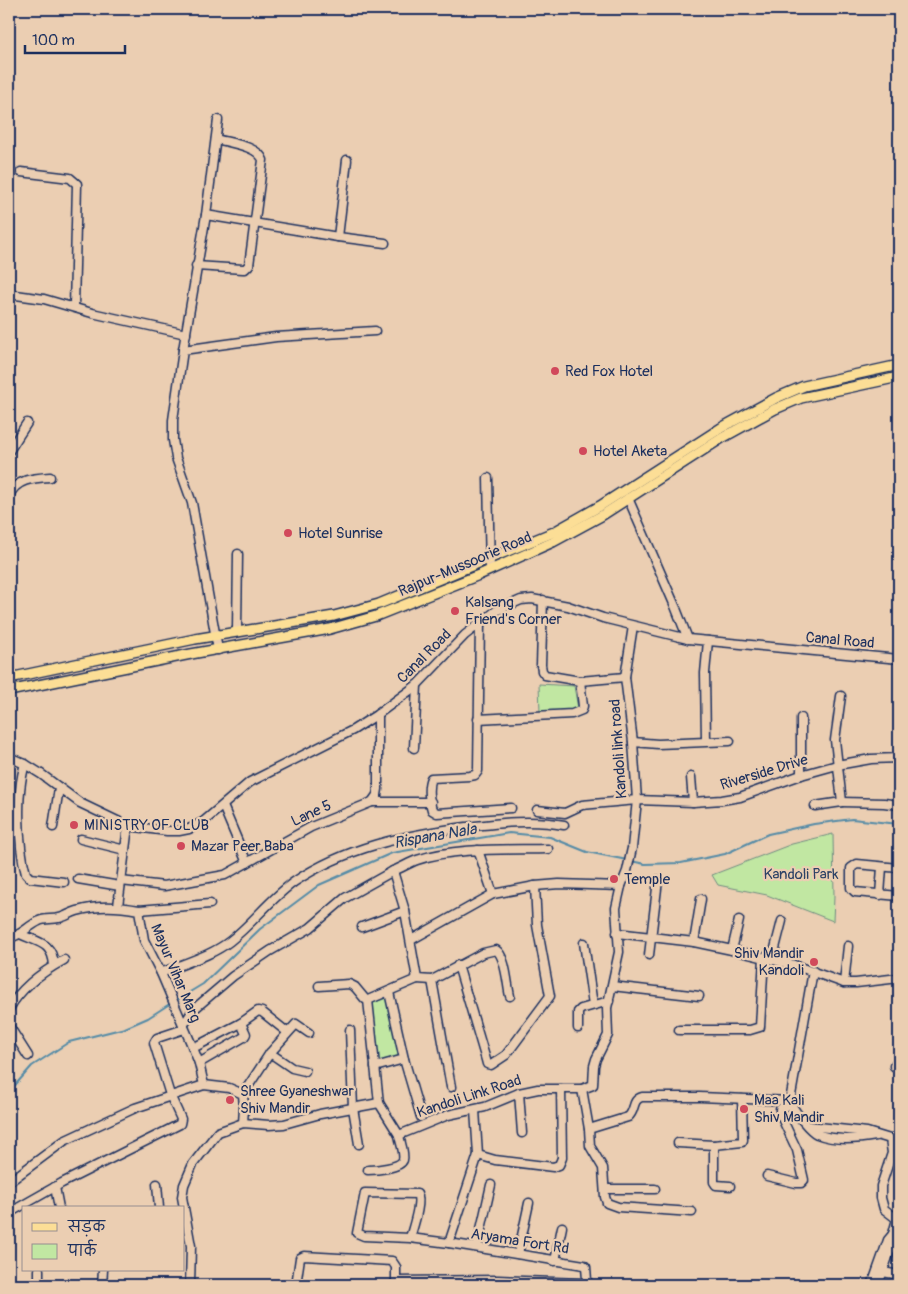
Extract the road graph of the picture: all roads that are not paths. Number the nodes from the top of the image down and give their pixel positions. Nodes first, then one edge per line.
1 (218, 120) dead end
2 (216, 139) junction
3 (347, 160) dead end
4 (21, 172) dead end
5 (206, 216) junction
6 (254, 223) junction
7 (338, 237) junction
8 (385, 243) dead end
9 (196, 266) junction
10 (9, 294) edge
11 (74, 307) junction
12 (375, 331) dead end
13 (186, 334) junction
14 (183, 350) junction
15 (899, 365) edge
16 (899, 376) edge
17 (27, 422) dead end
18 (9, 451) edge
19 (50, 477) dead end
20 (488, 478) dead end
21 (9, 496) edge
22 (628, 498) junction
23 (238, 554) dead end
24 (489, 559) junction
25 (490, 570) junction
26 (543, 600) junction
27 (480, 622) junction
28 (633, 626) junction
29 (239, 632) junction
30 (216, 636) junction
31 (688, 639) junction
32 (708, 641) junction
33 (218, 650) junction
34 (899, 660) edge
35 (625, 677) junction
36 (9, 678) edge
37 (580, 680) junction
38 (417, 685) junction
39 (9, 691) edge
40 (841, 696) dead end
41 (378, 714) junction
42 (802, 718) dead end
43 (478, 719) junction
44 (706, 741) junction
45 (730, 741) dead end
46 (633, 742) junction
47 (414, 748) dead end
48 (9, 757) edge
49 (899, 758) edge
50 (25, 764) junction
51 (837, 765) junction
52 (801, 775) junction
53 (691, 777) dead end
54 (59, 788) junction
55 (636, 800) junction
56 (372, 802) junction
57 (431, 802) junction
58 (693, 802) junction
59 (842, 802) junction
60 (899, 805) edge
61 (223, 806) junction
62 (815, 806) dead end
63 (511, 808) dead end
64 (537, 810) dead end
65 (564, 825) dead end
66 (53, 826) dead end
67 (128, 826) junction
68 (81, 838) dead end
69 (548, 849) dead end
70 (125, 850) junction
71 (478, 850) junction
72 (247, 863) junction
73 (882, 867) junction
74 (899, 868) edge
75 (392, 871) junction
76 (78, 880) dead end
77 (658, 880) dead end
78 (64, 882) dead end
79 (120, 884) junction
80 (535, 886) junction
81 (621, 886) junction
82 (493, 894) junction
83 (880, 894) junction
84 (899, 896) edge
85 (701, 899) dead end
86 (210, 904) dead end
87 (118, 906) junction
88 (139, 910) junction
89 (405, 911) junction
90 (739, 920) dead end
91 (782, 921) dead end
92 (362, 927) dead end
93 (20, 934) junction
94 (617, 934) junction
95 (651, 937) junction
96 (9, 938) edge
97 (411, 940) junction
98 (694, 942) junction
99 (584, 943) dead end
100 (848, 946) dead end
101 (732, 950) junction
102 (649, 955) dead end
103 (764, 958) junction
104 (64, 960) dead end
105 (772, 960) junction
106 (54, 965) junction
107 (458, 965) junction
108 (813, 971) junction
109 (161, 972) junction
110 (899, 978) edge
111 (418, 979) junction
112 (432, 980) junction
113 (844, 982) junction
114 (319, 986) dead end
115 (612, 986) junction
116 (389, 992) junction
117 (510, 996) dead end
118 (699, 996) dead end
119 (368, 1000) junction
120 (609, 1001) junction
121 (593, 1005) junction
122 (9, 1009) edge
123 (241, 1022) junction
124 (9, 1026) edge
125 (183, 1026) junction
126 (578, 1028) dead end
127 (350, 1030) dead end
128 (679, 1030) dead end
129 (287, 1032) junction
130 (309, 1034) dead end
131 (193, 1048) junction
132 (270, 1053) junction
133 (28, 1056) dead end
134 (404, 1059) junction
135 (200, 1063) junction
136 (375, 1067) junction
137 (305, 1071) dead end
138 (204, 1085) junction
139 (451, 1087) dead end
140 (562, 1089) junction
141 (582, 1089) junction
142 (519, 1093) junction
143 (243, 1094) junction
144 (170, 1095) junction
145 (742, 1099) junction
146 (379, 1103) junction
147 (790, 1103) junction
148 (353, 1108) junction
149 (475, 1110) junction
150 (421, 1117) dead end
151 (243, 1123) junction
152 (589, 1129) junction
153 (522, 1133) dead end
154 (398, 1135) junction
155 (890, 1140) junction
156 (899, 1140) edge
157 (678, 1142) dead end
158 (359, 1144) dead end
159 (714, 1145) junction
160 (896, 1153) edge
161 (478, 1155) junction
162 (368, 1170) dead end
163 (767, 1176) dead end
164 (9, 1182) edge
165 (158, 1184) dead end
166 (491, 1185) dead end
167 (730, 1186) dead end
168 (55, 1187) junction
169 (605, 1189) junction
170 (655, 1190) dead end
171 (529, 1204) dead end
172 (59, 1206) edge
173 (159, 1206) edge
174 (183, 1206) edge
175 (9, 1212) edge
176 (692, 1212) dead end
177 (898, 1219) edge
178 (185, 1226) edge
179 (562, 1227) dead end
180 (893, 1234) junction
181 (410, 1238) junction
182 (449, 1243) junction
183 (187, 1246) edge
184 (478, 1247) junction
185 (518, 1254) junction
186 (555, 1261) junction
187 (39, 1272) edge
188 (103, 1272) edge
189 (883, 1272) junction
190 (899, 1275) edge
191 (396, 1283) edge
192 (39, 1285) edge
193 (102, 1285) edge
194 (190, 1285) edge
195 (296, 1285) edge
196 (872, 1285) edge
197 (878, 1285) edge

1 - 2 street
2 - 5 street
2 - 6 street
3 - 7 street
4 - 11 street
5 - 6 street
5 - 9 street
6 - 7 street
6 - 9 street
7 - 8 street
9 - 13 street
10 - 11 street
11 - 13 street
12 - 14 street
13 - 14 street
14 - 30 street
15 - 24 main road, Rajpur-Mussoorie Road
16 - 22 main road, Rajpur-Mussoorie Road
17 - 18 street
19 - 21 street
20 - 24 street
22 - 25 main road, Rajpur-Mussoorie Road
22 - 31 street
23 - 29 street
24 - 25 street
24 - 29 main road, Rajpur-Mussoorie Road
25 - 33 main road, Rajpur-Mussoorie Road
26 - 27 street, Canal Road
26 - 28 street, Canal Road
26 - 37 street
27 - 38 street, Canal Road
27 - 43 street
28 - 31 street, Canal Road
28 - 35 street, Kandoli link road
29 - 30 main road, Rajpur-Mussoorie Road
30 - 33 street
30 - 36 main road, Rajpur-Mussoorie Road
31 - 32 street, Canal Road
32 - 34 street, Canal Road
32 - 44 street
33 - 39 main road, Rajpur-Mussoorie Road
35 - 37 street
35 - 46 street, Kandoli link road
37 - 43 street
38 - 41 street, Canal Road
38 - 47 street
40 - 51 street
41 - 56 street
41 - 61 street, Canal Road
42 - 52 street
43 - 57 street
44 - 45 street
44 - 46 street
46 - 55 street, Kandoli link road
48 - 50 street, Canal Road
49 - 51 street, Riverside Drive
50 - 54 street, Canal Road
50 - 78 street
51 - 52 street, Riverside Drive
51 - 59 street
52 - 58 street, Riverside Drive
53 - 58 street
54 - 66 street
54 - 67 street, Canal Road
55 - 58 street, Riverside Drive
55 - 64 street, Riverside Drive
55 - 81 street, Kandoli link road
56 - 57 street
56 - 72 street, Lane 5
57 - 63 street
59 - 60 street
59 - 62 street
61 - 67 street, Canal Road
61 - 72 street
65 - 109 street
67 - 70 street
68 - 70 street
69 - 71 street
70 - 79 street
71 - 75 street
71 - 82 street
72 - 79 street, Lane 5
73 - 74 street
73 - 83 street
73 - 83 street
75 - 89 street
75 - 125 street
76 - 79 street, Lane 5
77 - 95 street
79 - 87 street
80 - 81 street
80 - 82 street
80 - 107 street
81 - 94 street
82 - 97 street
83 - 84 street
85 - 98 street
86 - 88 street
87 - 88 street, Mayur Vihar Marg
87 - 93 street, Mayur Vihar Marg
88 - 109 street, Mayur Vihar Marg
89 - 92 street
89 - 97 street
90 - 101 street
91 - 105 street
93 - 96 street, Mayur Vihar Marg
93 - 106 street
94 - 95 street
94 - 115 street
95 - 98 street
95 - 102 street
97 - 111 street
98 - 101 street
99 - 121 street
100 - 113 street
101 - 103 street
103 - 105 street
103 - 128 street
104 - 106 street
105 - 108 street
106 - 122 street
107 - 112 street
107 - 117 street
108 - 113 street
108 - 147 street
109 - 125 street, Mayur Vihar Marg
110 - 113 street
111 - 112 street
111 - 116 street
112 - 139 street
114 - 119 street
115 - 118 street
115 - 120 street
116 - 119 street
116 - 134 street
119 - 136 street
120 - 121 street
120 - 141 street
121 - 126 street
123 - 129 street
123 - 131 street
123 - 135 street
124 - 133 street
125 - 131 street, Mayur Vihar Marg
125 - 144 street
127 - 148 street
129 - 130 street
129 - 132 street
131 - 135 street, Mayur Vihar Marg
132 - 137 street
132 - 143 street
134 - 136 street
134 - 150 street
135 - 138 street, Mayur Vihar Marg
136 - 146 street
138 - 143 street
138 - 144 street
140 - 141 street, Kandoli Link Road
140 - 142 street, Kandoli Link Road
140 - 161 street
141 - 152 street
142 - 149 street, Kandoli Link Road
142 - 153 street
143 - 151 street
144 - 164 street
144 - 168 street
145 - 147 street
145 - 152 street
145 - 159 street
146 - 148 street
146 - 154 street
147 - 155 street
147 - 163 street
148 - 151 street
148 - 158 street
149 - 154 street, Kandoli Link Road
149 - 161 street
151 - 174 street
152 - 169 street
154 - 162 street
155 - 156 street
155 - 160 street
157 - 159 street
159 - 167 street
160 - 177 street
161 - 182 street
165 - 173 street
166 - 184 street
168 - 172 street
168 - 175 street
169 - 170 street
169 - 176 street
171 - 185 street
177 - 180 street
178 - 183 street
179 - 186 street
180 - 189 street
180 - 196 street
181 - 181 street, Aryama Fort Rd
181 - 182 street, Aryama Fort Rd
182 - 184 street, Aryama Fort Rd
183 - 194 street
184 - 185 street, Aryama Fort Rd
185 - 186 street, Aryama Fort Rd
186 - 191 street, Aryama Fort Rd
187 - 192 street
188 - 193 street
189 - 190 street
189 - 197 street
191 - 195 street

